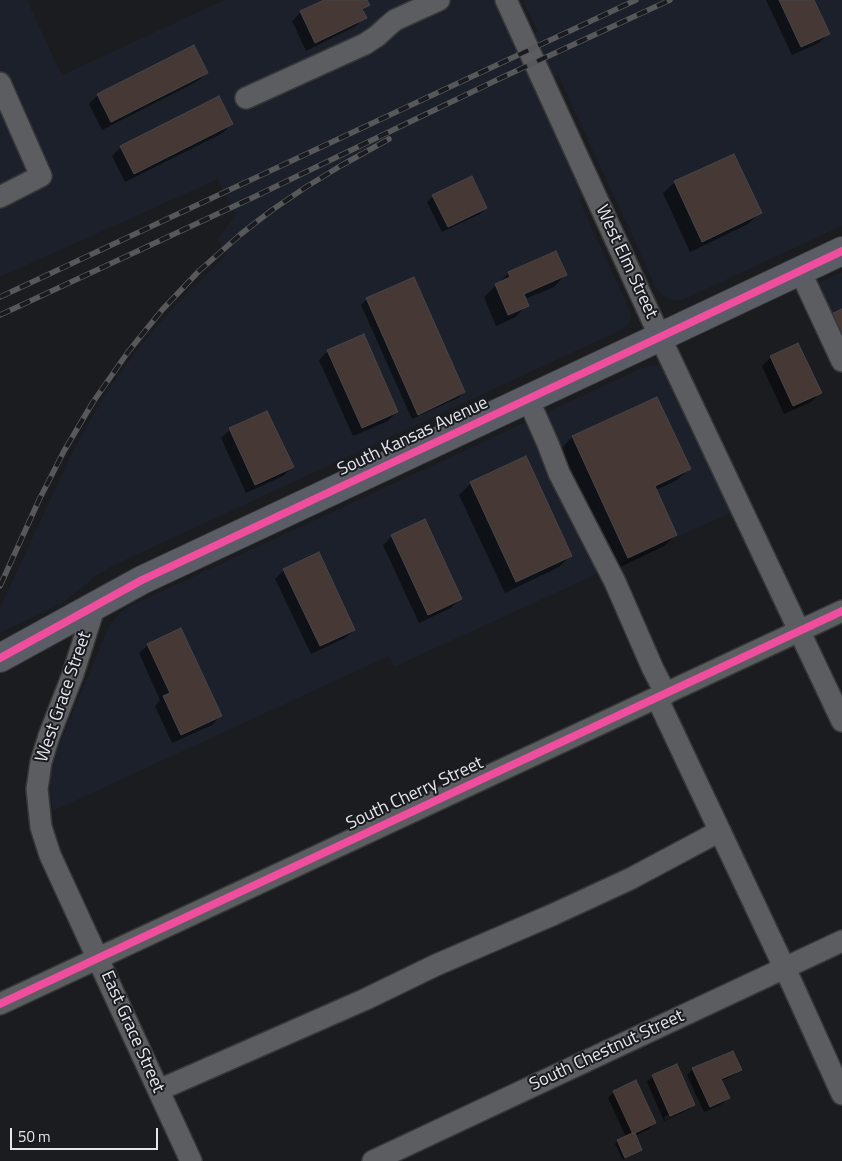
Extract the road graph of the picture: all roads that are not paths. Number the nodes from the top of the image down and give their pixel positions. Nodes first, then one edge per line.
1 (439, 0) edge
2 (506, 0) edge
3 (0, 83) edge
4 (246, 98) dead end
5 (0, 197) edge
6 (842, 251) edge
7 (800, 270) junction
8 (660, 337) junction
9 (842, 361) edge
10 (528, 399) junction
11 (95, 605) junction
12 (842, 611) edge
13 (800, 631) junction
14 (0, 658) edge
15 (661, 696) junction
16 (842, 721) edge
17 (720, 831) junction
18 (842, 941) edge
19 (98, 958) junction
20 (784, 968) junction
21 (0, 1004) edge
22 (158, 1090) junction
23 (842, 1094) edge
24 (191, 1161) edge
25 (372, 1161) edge

1 - 4 street
2 - 8 street, West Elm Street
3 - 5 street
6 - 7 main road, South Kansas Avenue
7 - 8 main road, South Kansas Avenue
7 - 9 street
8 - 10 main road, South Kansas Avenue
8 - 13 street, West Elm Street
10 - 11 main road, South Kansas Avenue
10 - 15 street
11 - 14 main road, South Kansas Avenue
11 - 19 street, West Grace Street
12 - 13 street, South Cherry Street
13 - 15 street, South Cherry Street
13 - 16 street, West Elm Street
15 - 17 street
15 - 19 street, South Cherry Street
17 - 20 street
17 - 22 street
18 - 20 street, South Chestnut Street
19 - 21 street, South Cherry Street
19 - 22 street, East Grace Street
20 - 23 street
20 - 25 street, South Chestnut Street
22 - 24 street, East Grace Street

